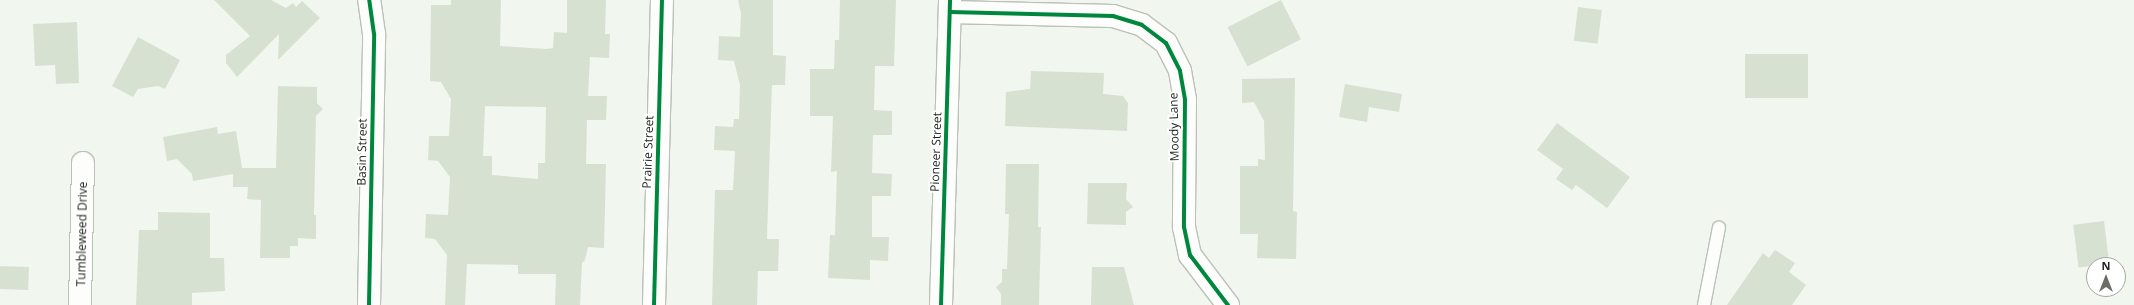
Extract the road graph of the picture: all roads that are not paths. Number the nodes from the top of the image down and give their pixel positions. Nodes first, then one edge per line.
1 (369, 0) edge
2 (662, 0) edge
3 (950, 6) edge
4 (83, 163) dead end
5 (1719, 227) dead end
6 (80, 305) edge
7 (369, 305) edge
8 (654, 305) edge
9 (941, 305) edge
10 (1228, 305) edge
11 (1704, 305) edge

1 - 7 street, Basin Street
2 - 8 street, Prairie Street
3 - 9 street, Pioneer Street
3 - 10 street, Moody Lane
4 - 6 street, Tumbleweed Drive
5 - 11 lane

